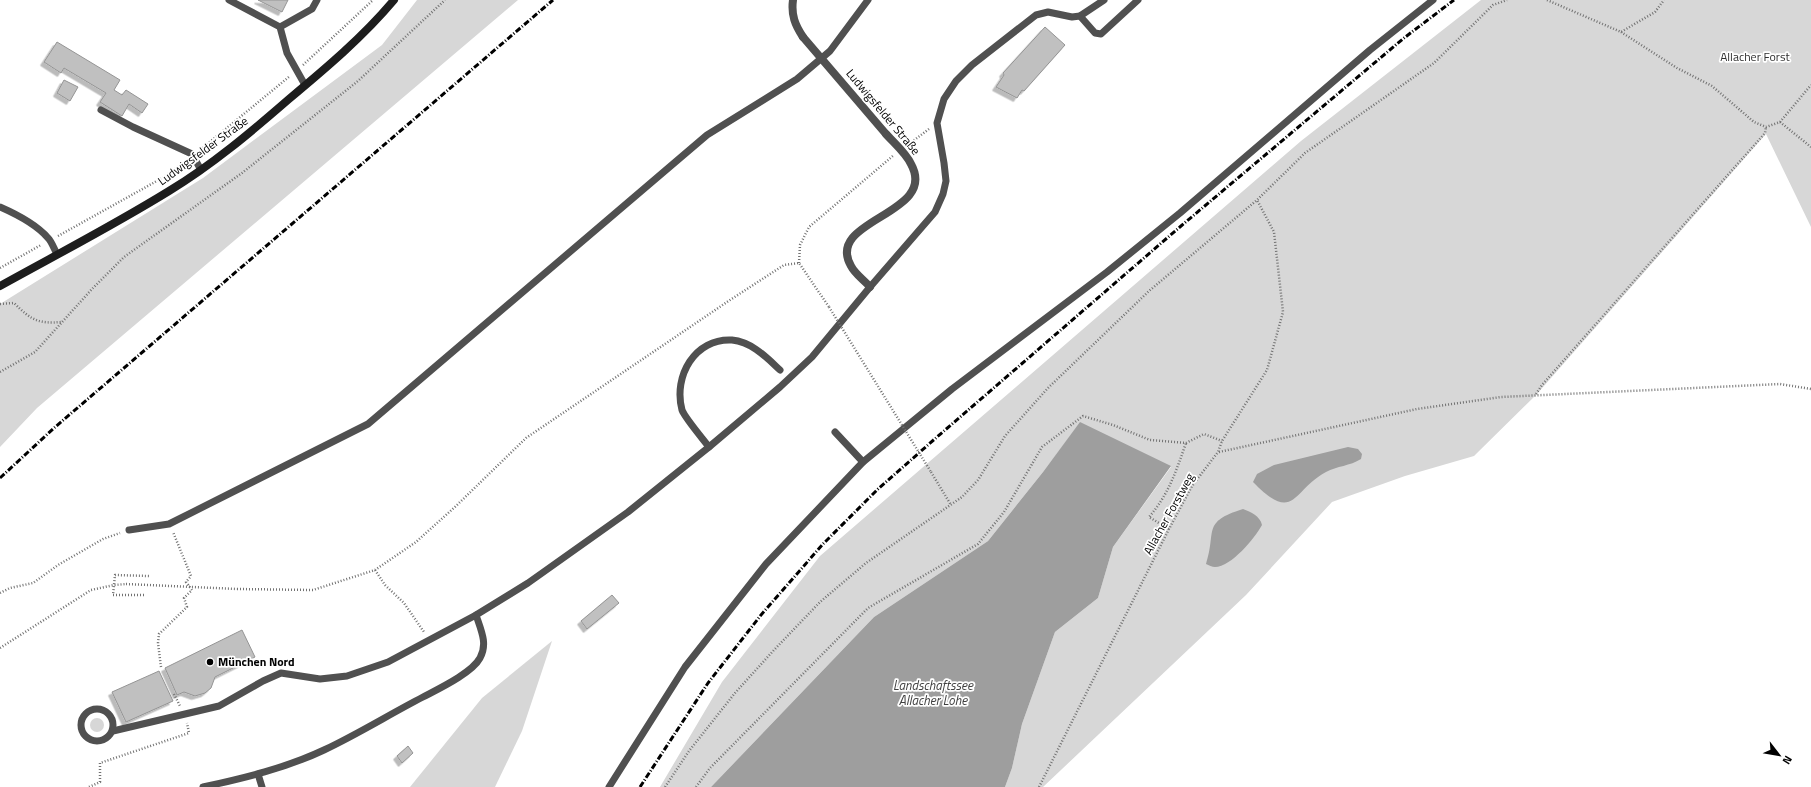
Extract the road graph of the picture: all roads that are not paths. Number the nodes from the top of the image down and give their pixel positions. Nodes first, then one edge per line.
1 (230, 0) edge
2 (317, 0) edge
3 (394, 0) edge
4 (793, 0) edge
5 (868, 0) edge
6 (1104, 0) edge
7 (1138, 0) edge
8 (1433, 0) edge
9 (1080, 16) junction
10 (280, 27) junction
11 (306, 85) junction
12 (101, 110) dead end
13 (201, 170) junction
14 (0, 207) edge
15 (57, 254) junction
16 (0, 286) edge
17 (870, 287) junction
18 (780, 370) dead end
19 (835, 432) dead end
20 (709, 447) junction
21 (863, 462) junction
22 (129, 530) road end
23 (476, 615) junction
24 (113, 731) junction
25 (258, 774) junction
26 (203, 787) edge
27 (262, 787) edge
28 (609, 787) edge

1 - 10 lane
2 - 10 lane
3 - 11 street, Ludwigsfelder Straße
4 - 17 street, Ludwigsfelder Straße, bridge
5 - 22 lane
6 - 9 lane
7 - 9 lane
8 - 21 lane
9 - 17 lane
10 - 11 lane
11 - 13 street, Ludwigsfelder Straße
12 - 13 lane
13 - 15 street, Ludwigsfelder Straße
14 - 15 lane
15 - 16 street, Ludwigsfelder Straße
17 - 20 lane
18 - 20 lane
19 - 21 lane
20 - 23 lane
21 - 28 lane
23 - 24 lane
23 - 25 lane
24 - 24 lane
25 - 26 lane
25 - 27 lane

